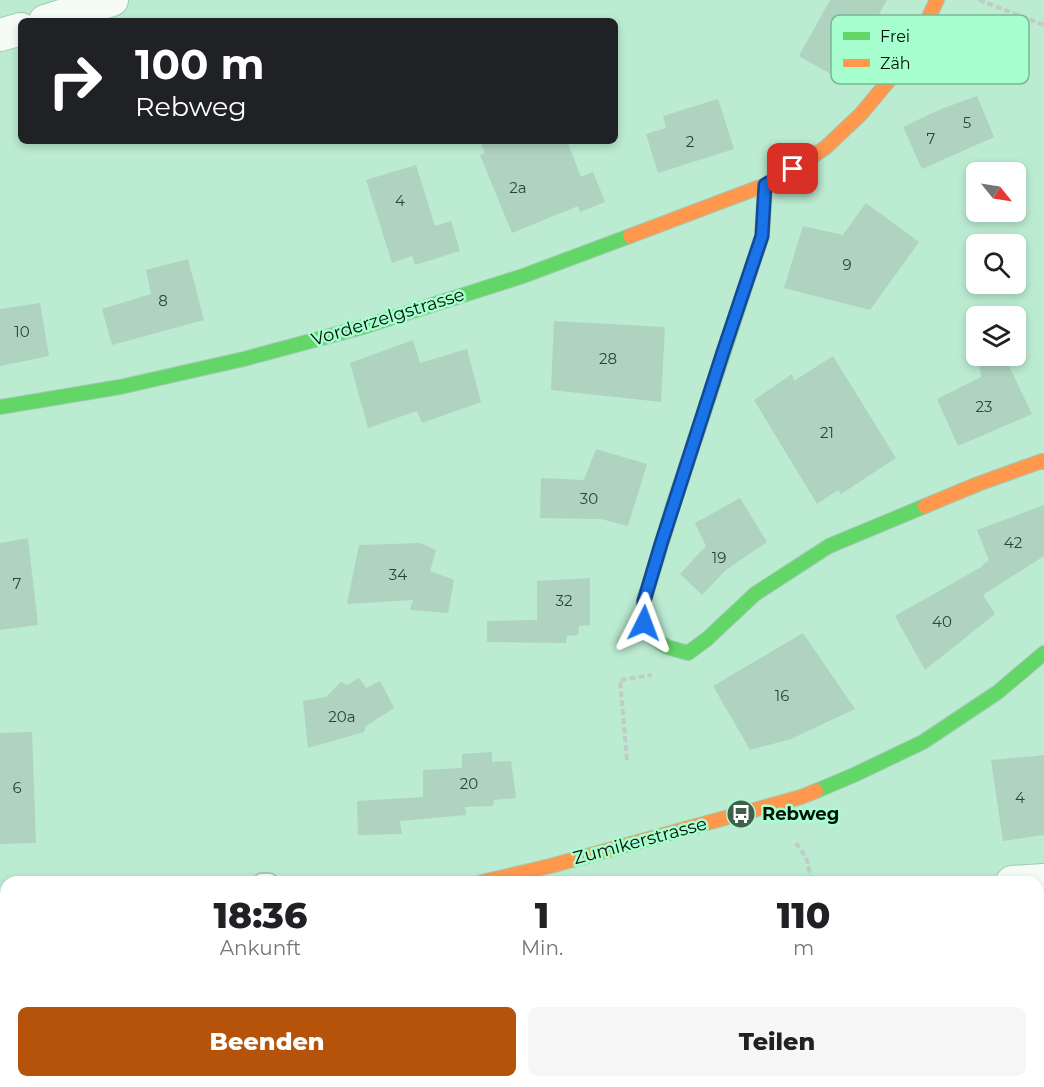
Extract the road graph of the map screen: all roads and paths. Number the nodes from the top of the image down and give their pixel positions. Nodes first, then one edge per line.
1 (112, 0) edge
2 (937, 0) edge
3 (979, 0) edge
4 (60, 12) edge
5 (930, 15) edge
6 (1020, 15) edge
7 (1029, 18) edge
8 (1044, 24) edge
9 (18, 30) edge
10 (0, 35) edge
11 (886, 84) edge
12 (765, 185) junction
13 (0, 407) edge
14 (1044, 462) edge
15 (1044, 653) edge
16 (621, 690) dead end
17 (627, 760) dead end
18 (796, 843) dead end
19 (556, 873) edge
20 (531, 876) edge
21 (811, 876) edge

1 - 4 street
2 - 5 street
3 - 6 path
7 - 8 path
9 - 10 street
11 - 12 street
12 - 13 street, Vorderzelgstrasse
12 - 14 street
15 - 19 street, Zumikerstrasse
16 - 17 path
18 - 21 path
19 - 20 street, Zumikerstrasse

